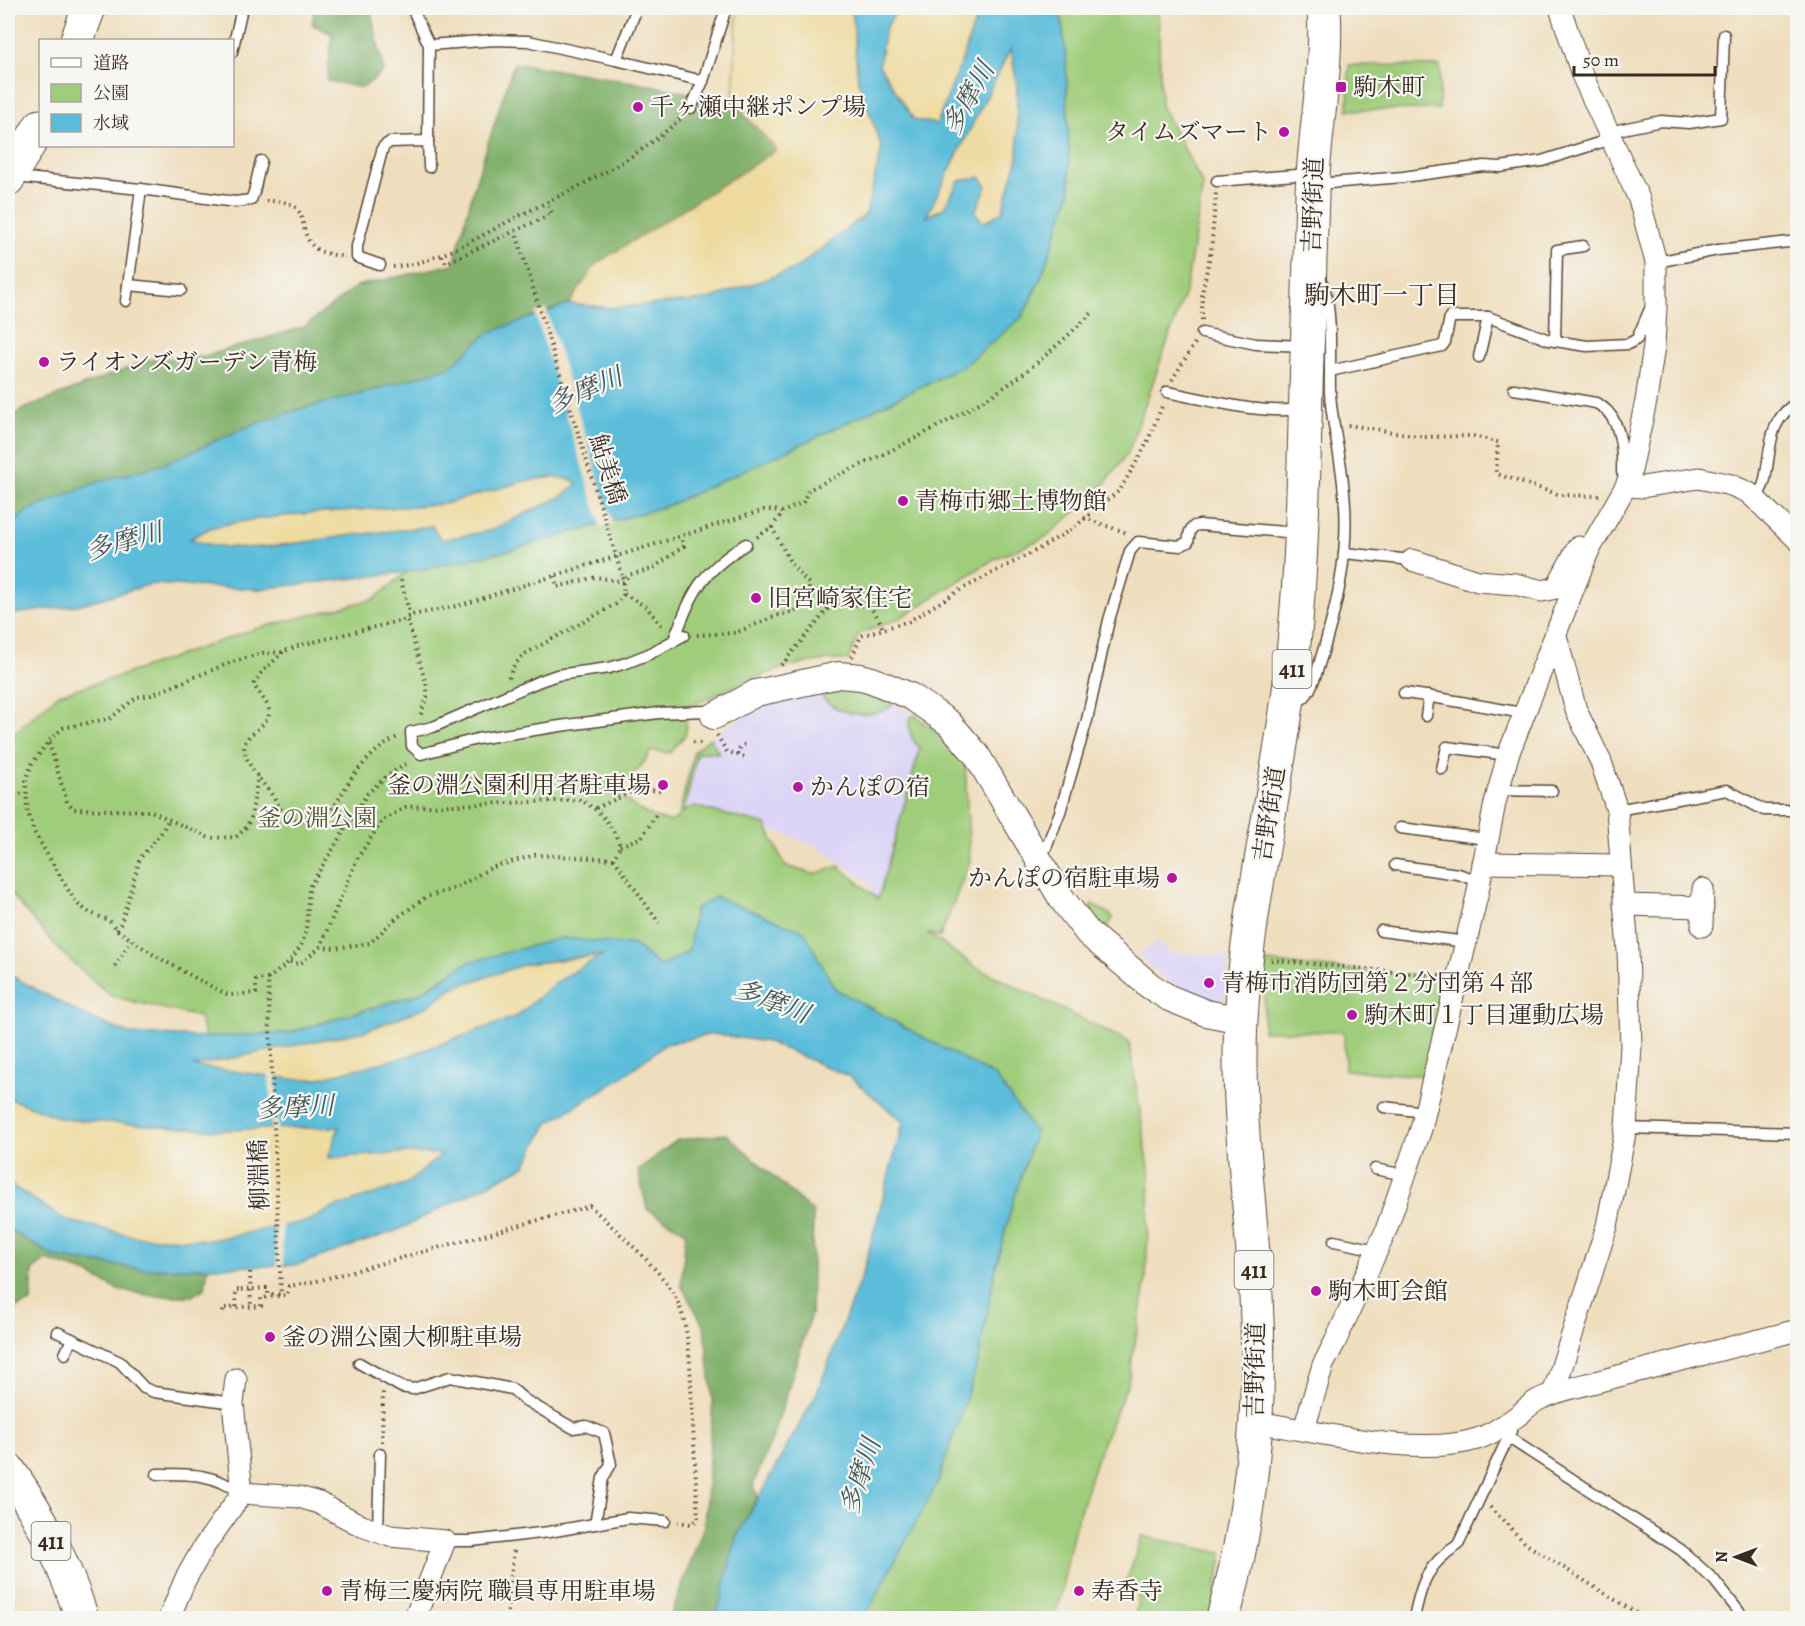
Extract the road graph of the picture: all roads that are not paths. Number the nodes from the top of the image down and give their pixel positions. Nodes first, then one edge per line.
1 (89, 8) edge
2 (242, 8) edge
3 (412, 8) edge
4 (637, 8) edge
5 (726, 8) edge
6 (1324, 8) edge
7 (1560, 8) edge
8 (1724, 35) dead end
9 (78, 39) edge
10 (234, 43) edge
11 (429, 45) junction
12 (616, 60) junction
13 (703, 81) junction
14 (691, 108) road end
15 (39, 128) edge
16 (1610, 136) junction
17 (428, 141) junction
18 (261, 161) dead end
19 (429, 167) dead end
20 (8, 178) edge
21 (1313, 179) junction
22 (1217, 181) road end
23 (141, 189) junction
24 (1797, 241) edge
25 (1583, 246) dead end
26 (1656, 262) junction
27 (380, 265) road end
28 (1310, 267) junction
29 (128, 285) junction
30 (182, 290) dead end
31 (126, 302) dead end
32 (1656, 307) junction
33 (1488, 317) junction
34 (1202, 333) road end
35 (1555, 341) junction
36 (1308, 346) junction
37 (1479, 357) dead end
38 (1330, 371) junction
39 (1514, 388) dead end
40 (1167, 392) road end
41 (1797, 402) edge
42 (1319, 416) junction
43 (1619, 499) junction
44 (1755, 501) junction
45 (1302, 533) junction
46 (1797, 540) edge
47 (746, 544) road end
48 (1344, 553) junction
49 (1412, 560) joint
50 (684, 635) road end
51 (1556, 636) junction
52 (673, 642) junction
53 (1404, 693) dead end
54 (1429, 696) junction
55 (1287, 703) junction
56 (1524, 713) junction
57 (1426, 716) dead end
58 (716, 725) joint
59 (1508, 755) junction
60 (1442, 770) dead end
61 (1498, 790) junction
62 (1552, 791) dead end
63 (1617, 810) junction
64 (1797, 810) edge
65 (1400, 828) dead end
66 (1487, 839) junction
67 (1037, 856) junction
68 (1395, 865) dead end
69 (1621, 866) junction
70 (1481, 872) junction
71 (1624, 905) junction
72 (1702, 907) dead end
73 (1381, 931) dead end
74 (1466, 942) junction
75 (1241, 1020) junction
76 (1384, 1107) dead end
77 (1425, 1112) junction
78 (1626, 1128) junction
79 (1797, 1133) edge
80 (1375, 1169) dead end
81 (1405, 1175) junction
82 (1334, 1241) dead end
83 (1377, 1250) junction
84 (1797, 1330) edge
85 (57, 1332) dead end
86 (72, 1339) junction
87 (65, 1354) dead end
88 (359, 1364) dead end
89 (236, 1379) dead end
90 (1553, 1394) junction
91 (233, 1403) junction
92 (1255, 1422) junction
93 (1511, 1428) junction
94 (1304, 1429) junction
95 (380, 1454) road end
96 (8, 1469) edge
97 (157, 1474) dead end
98 (242, 1493) junction
99 (665, 1521) road end
100 (595, 1524) junction
101 (378, 1532) junction
102 (445, 1541) junction
103 (82, 1618) edge
104 (169, 1618) edge
105 (416, 1618) edge
106 (1223, 1618) edge
107 (1414, 1618) edge
108 (1744, 1618) edge

1 - 9 main road
2 - 10 lane
3 - 11 lane
4 - 12 lane
5 - 13 lane
6 - 21 main road, 吉野街道 / 411
7 - 16 street
8 - 16 lane
11 - 12 lane
11 - 17 lane
12 - 13 lane
13 - 14 lane
15 - 20 main road
16 - 21 lane
16 - 26 street
17 - 19 lane
17 - 27 lane
18 - 23 lane
20 - 23 lane
21 - 22 lane
21 - 28 main road, 吉野街道 / 411
23 - 29 lane
24 - 26 lane
25 - 35 lane
26 - 32 street
28 - 36 main road, 吉野街道 / 411
28 - 38 lane
29 - 30 lane
29 - 31 lane
32 - 35 lane
32 - 43 street
33 - 35 lane
33 - 37 lane
33 - 38 lane
34 - 36 lane
36 - 42 main road, 吉野街道 / 411
38 - 42 lane
39 - 43 lane
40 - 42 lane
41 - 44 lane
42 - 45 main road, 吉野街道 / 411
42 - 48 lane
43 - 44 street
43 - 49 street
43 - 51 street
44 - 46 street
45 - 55 main road, 吉野街道 / 411
45 - 67 lane
47 - 52 lane
48 - 49 lane
48 - 55 lane
50 - 52 lane
51 - 56 street
51 - 63 street
52 - 58 lane
53 - 54 lane
54 - 56 lane
54 - 57 lane
55 - 75 main road, 吉野街道 / 411
56 - 59 street
58 - 67 street
59 - 60 lane
59 - 61 street
61 - 62 lane
61 - 66 street
63 - 64 lane
63 - 69 street
65 - 66 lane
66 - 70 street
67 - 75 street
68 - 70 lane
69 - 70 street
69 - 71 street
70 - 74 street
71 - 72 street
71 - 78 street
73 - 74 lane
74 - 77 street
75 - 92 main road, 吉野街道 / 411
76 - 77 lane
77 - 81 street
78 - 79 lane
78 - 90 street
80 - 81 lane
81 - 83 street
82 - 83 lane
83 - 94 street
84 - 90 street
85 - 86 lane
86 - 87 lane
86 - 91 lane
88 - 100 lane
89 - 91 street
90 - 93 street
91 - 98 street
92 - 94 street
92 - 106 main road, 吉野街道 / 411
93 - 94 street
93 - 107 lane
93 - 108 lane
95 - 101 lane
96 - 103 main road, 411
97 - 98 lane
98 - 101 street
98 - 104 street
99 - 100 lane
100 - 102 lane
101 - 102 street
102 - 105 street

